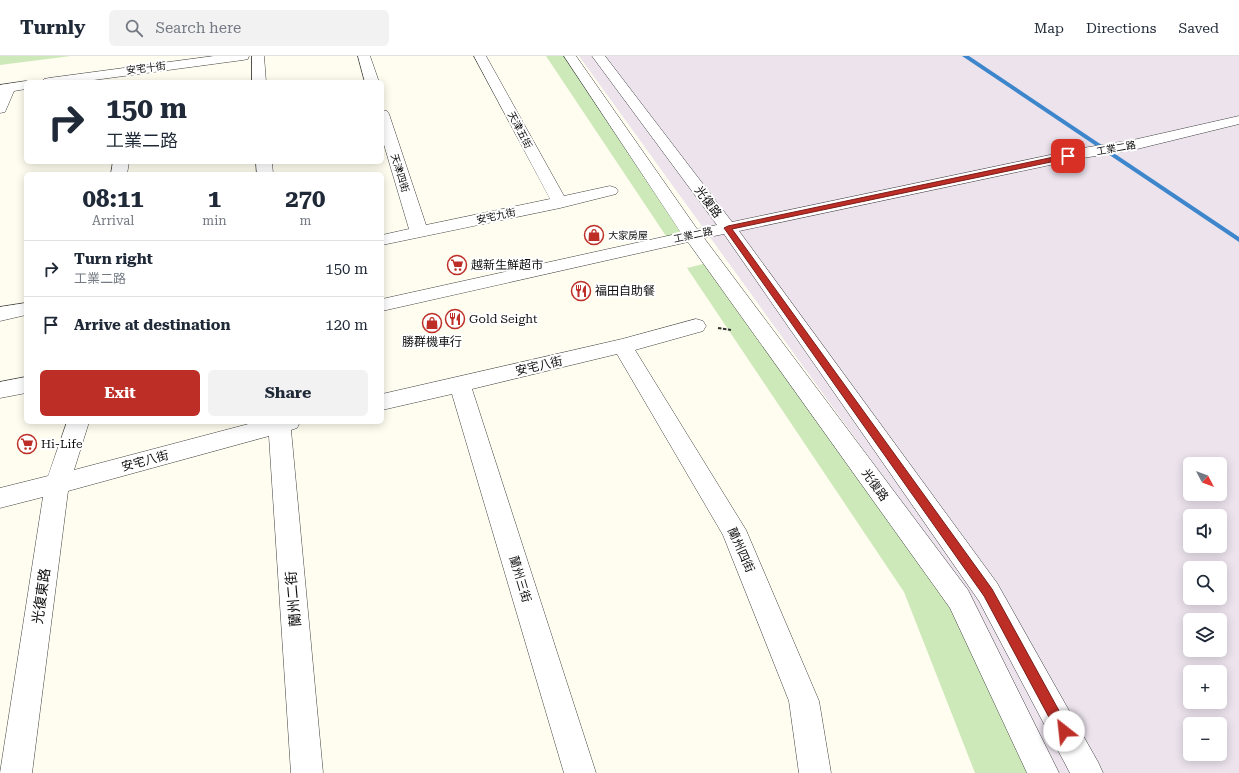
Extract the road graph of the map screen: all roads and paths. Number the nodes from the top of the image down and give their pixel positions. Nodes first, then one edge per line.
1 (139, 56) edge
2 (243, 56) edge
3 (258, 56) edge
4 (364, 56) edge
5 (480, 56) edge
6 (570, 56) edge
7 (598, 56) edge
8 (136, 76) edge
9 (78, 80) edge
10 (260, 80) edge
11 (371, 80) edge
12 (24, 85) edge
13 (4, 88) edge
14 (0, 109) edge
15 (384, 120) edge
16 (1239, 120) edge
17 (610, 191) dead end
18 (560, 203) junction
19 (728, 228) junction
20 (419, 232) junction
21 (693, 235) junction
22 (384, 240) edge
23 (384, 304) edge
24 (24, 309) edge
25 (0, 314) edge
26 (696, 326) dead end
27 (622, 346) junction
28 (24, 384) edge
29 (460, 385) junction
30 (0, 390) edge
31 (384, 402) edge
32 (77, 424) edge
33 (280, 424) edge
34 (284, 424) edge
35 (57, 484) junction
36 (0, 498) edge
37 (16, 773) edge
38 (307, 773) edge
39 (580, 773) edge
40 (815, 773) edge
41 (1044, 773) edge
42 (1086, 773) edge

1 - 8 street
2 - 8 street, 安宅十街
3 - 10 street
4 - 11 street
5 - 18 street, 天津五街
6 - 21 street, 光復路
7 - 19 street, 光復路
8 - 9 street, 安宅十街
12 - 13 street
13 - 14 street
15 - 20 street, 天津四街
16 - 19 street, 工業二路
17 - 18 street, 安宅九街
18 - 20 street, 安宅九街
19 - 21 street, 工業二路
19 - 42 street, 光復路
20 - 22 street, 安宅九街
21 - 23 street, 工業二路
21 - 41 street, 光復路
24 - 25 street
26 - 27 street, 安宅八街
27 - 29 street, 安宅八街
27 - 40 street, 蘭州四街
28 - 30 street
29 - 31 street, 安宅八街
29 - 39 street, 蘭州三街
32 - 35 street, 光復東路
33 - 35 street, 安宅八街
34 - 38 street, 蘭州二街
35 - 36 street, 安宅八街
35 - 37 street, 光復東路

